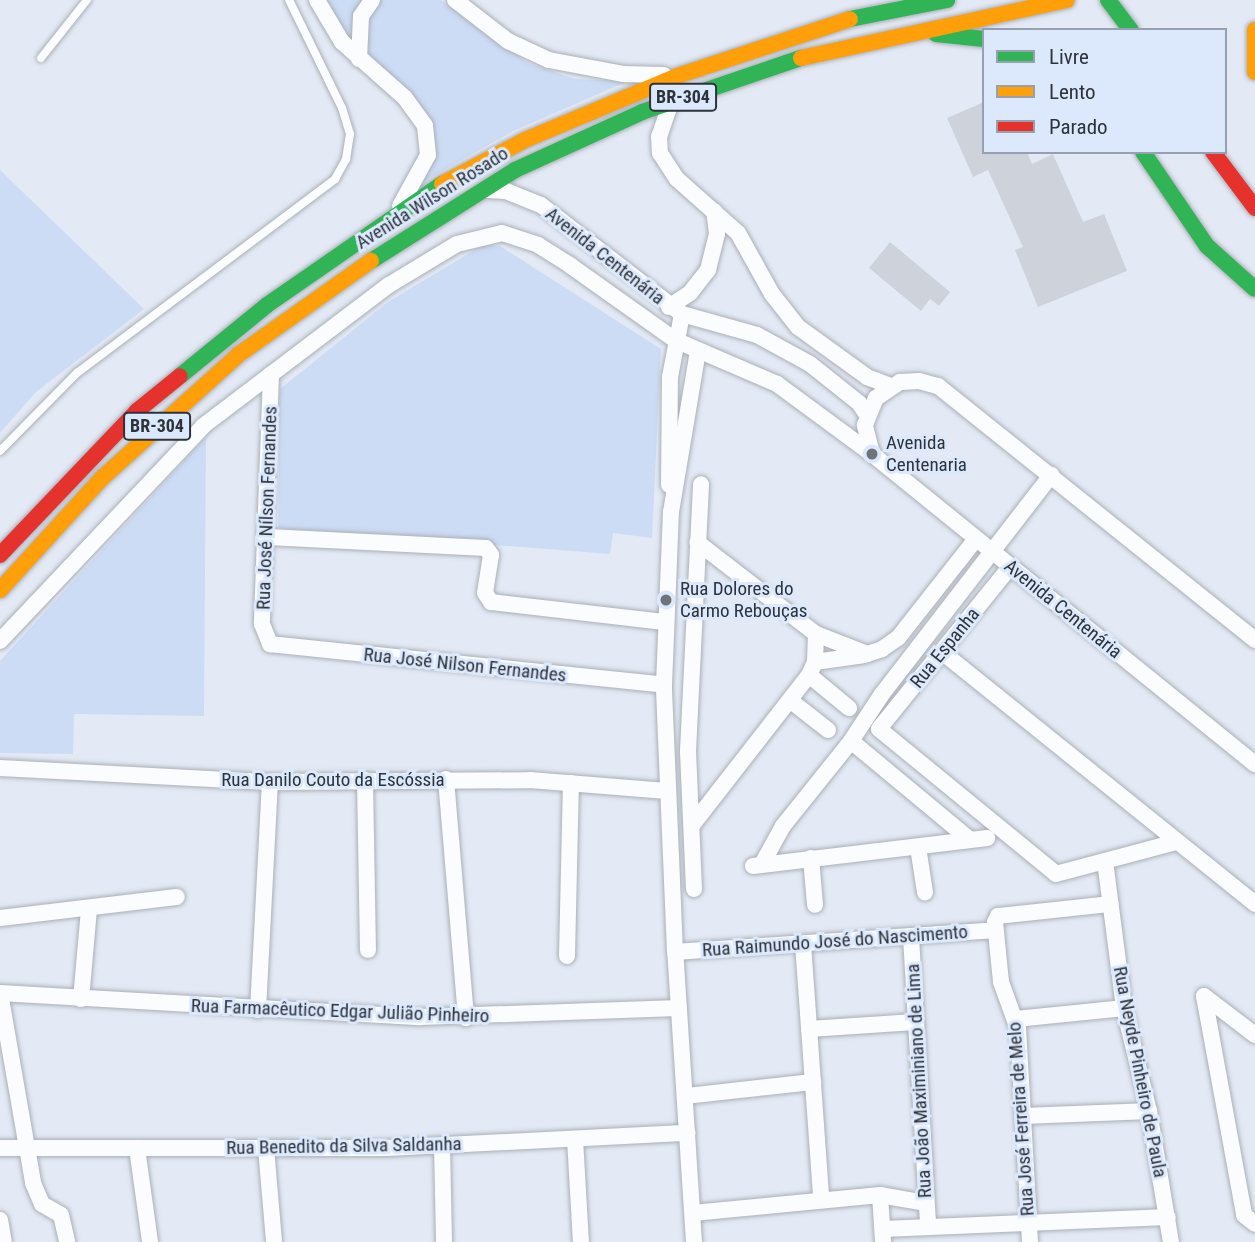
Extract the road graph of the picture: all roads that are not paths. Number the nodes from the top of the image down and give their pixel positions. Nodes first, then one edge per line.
1 (87, 0) edge
2 (289, 0) edge
3 (317, 0) edge
4 (372, 0) edge
5 (455, 0) edge
6 (877, 0) edge
7 (947, 0) edge
8 (1067, 0) edge
9 (1099, 0) edge
10 (1108, 0) edge
11 (855, 17) junction
12 (1124, 27) edge
13 (1255, 30) edge
14 (898, 32) junction
15 (982, 39) edge
16 (41, 58) dead end
17 (359, 59) junction
18 (1255, 72) edge
19 (677, 76) junction
20 (671, 101) junction
21 (1227, 152) edge
22 (1144, 154) edge
23 (1214, 154) edge
24 (1255, 187) edge
25 (481, 190) junction
26 (1255, 208) edge
27 (714, 211) junction
28 (392, 219) junction
29 (1255, 289) edge
30 (675, 311) junction
31 (675, 340) junction
32 (825, 347) junction
33 (698, 351) junction
34 (810, 364) junction
35 (271, 374) junction
36 (891, 386) junction
37 (867, 415) junction
38 (0, 451) edge
39 (872, 454) junction
40 (1051, 475) junction
41 (701, 484) dead end
42 (671, 512) junction
43 (268, 537) junction
44 (975, 540) junction
45 (697, 542) junction
46 (994, 554) junction
47 (0, 555) edge
48 (1010, 567) junction
49 (0, 590) edge
50 (915, 615) junction
51 (665, 622) junction
52 (933, 631) junction
53 (816, 634) junction
54 (1255, 640) edge
55 (0, 641) edge
56 (267, 641) joint
57 (942, 652) junction
58 (867, 654) junction
59 (812, 668) junction
60 (664, 685) junction
61 (792, 701) junction
62 (849, 708) dead end
63 (828, 730) dead end
64 (851, 741) junction
65 (1255, 764) edge
66 (0, 768) edge
67 (446, 779) junction
68 (365, 780) junction
69 (271, 782) junction
70 (571, 783) junction
71 (667, 791) junction
72 (693, 824) junction
73 (987, 838) dead end
74 (969, 839) junction
75 (1176, 842) junction
76 (918, 847) junction
77 (811, 858) junction
78 (1105, 861) junction
79 (694, 889) dead end
80 (925, 892) dead end
81 (177, 897) dead end
82 (1110, 904) junction
83 (815, 905) dead end
84 (1255, 905) edge
85 (89, 910) junction
86 (0, 918) edge
87 (997, 923) junction
88 (911, 937) junction
89 (803, 944) junction
90 (368, 950) dead end
91 (675, 952) junction
92 (567, 956) dead end
93 (0, 993) edge
94 (81, 999) junction
95 (679, 1008) junction
96 (1124, 1008) junction
97 (258, 1010) junction
98 (466, 1017) junction
99 (1016, 1019) junction
100 (915, 1022) junction
101 (809, 1029) junction
102 (1255, 1035) edge
103 (813, 1082) junction
104 (686, 1096) junction
105 (1149, 1111) junction
106 (1024, 1116) junction
107 (688, 1133) junction
108 (575, 1139) junction
109 (442, 1145) junction
110 (0, 1148) edge
111 (27, 1148) junction
112 (137, 1148) junction
113 (266, 1148) junction
114 (880, 1195) junction
115 (821, 1198) junction
116 (926, 1203) junction
117 (693, 1213) junction
118 (1168, 1217) junction
119 (0, 1220) edge
120 (1028, 1220) junction
121 (1255, 1224) edge
122 (928, 1225) junction
123 (883, 1236) edge
124 (4, 1242) edge
125 (67, 1242) edge
126 (150, 1242) edge
127 (274, 1242) edge
128 (444, 1242) edge
129 (581, 1242) edge
130 (694, 1242) edge
131 (1030, 1242) edge
132 (1171, 1242) edge

1 - 16 lane
2 - 38 lane
3 - 17 street
4 - 17 street
5 - 19 street
6 - 11 main road
7 - 11 main road, Avenida Wilson Rosado / BR-304
8 - 14 main road, Avenida Wilson Rosado / BR-304
9 - 12 main road
10 - 12 main road
11 - 19 main road, Avenida Wilson Rosado / BR-304
13 - 18 main road
14 - 15 main road
14 - 20 main road, Avenida Wilson Rosado / BR-304
17 - 28 street
19 - 28 main road, Avenida Wilson Rosado / BR-304
20 - 25 main road, Avenida Wilson Rosado / BR-304
20 - 27 street
21 - 24 main road
22 - 29 main road
23 - 26 main road
25 - 30 street, Avenida Centenária
25 - 49 main road, Avenida Wilson Rosado / BR-304
27 - 30 street
27 - 32 street
28 - 47 main road, Avenida Wilson Rosado / BR-304
30 - 31 street
30 - 34 street, Avenida Centenária
31 - 33 street, Avenida Centenária
31 - 35 street, Avenida Centenária
31 - 42 street
32 - 34 street
32 - 36 street
33 - 39 street, Avenida Centenária
33 - 42 street
34 - 37 street, Avenida Centenária
35 - 43 street, Rua José Nílson Fernandes
35 - 55 street, Avenida Centenária
36 - 37 street
36 - 40 street
37 - 39 street
39 - 44 street, Avenida Centenária
40 - 46 street
40 - 54 street
41 - 45 street
42 - 51 street
43 - 51 street
43 - 56 street, Rua José Nílson Fernandes
44 - 46 street, Avenida Centenária
44 - 50 street
45 - 53 street
45 - 72 street
46 - 48 street, Avenida Centenária
46 - 52 street
48 - 57 street, Rua Espanha
48 - 65 street, Avenida Centenária
50 - 52 street
50 - 58 street
51 - 60 street
52 - 64 street
53 - 58 street
53 - 59 street
56 - 60 street, Rua José Nilson Fernandes
57 - 75 street
57 - 78 street, Rua Espanha
58 - 59 street
59 - 61 street
59 - 62 street
60 - 71 street
61 - 63 street
61 - 72 street
64 - 74 street
64 - 77 street
66 - 69 street, Rua Danilo Couto da Escóssia
67 - 68 street, Rua Danilo Couto da Escóssia
67 - 70 street, Rua Danilo Couto da Escóssia
67 - 98 street
68 - 69 street, Rua Danilo Couto da Escóssia
68 - 90 street
69 - 97 street
70 - 71 street, Rua Danilo Couto da Escóssia
70 - 92 street
71 - 91 street
72 - 79 street
73 - 74 street
74 - 76 street
75 - 78 street
75 - 84 street
76 - 77 street
76 - 80 street
77 - 83 street
78 - 82 street, Rua Neyde Pinheiro de Paula
81 - 85 street
82 - 87 street, Rua Raimundo José do Nascimento
82 - 96 street, Rua Neyde Pinheiro de Paula
85 - 86 street
85 - 94 street
87 - 88 street, Rua Raimundo José do Nascimento
87 - 99 street, Rua José Ferreira de Melo
88 - 89 street, Rua Raimundo José do Nascimento
88 - 100 street, Rua João Maximiniano de Lima
89 - 91 street, Rua Raimundo José do Nascimento
89 - 101 street
91 - 95 street
93 - 94 street, Rua Farmacêutico Edgar Julião Pinheiro
93 - 111 street
94 - 97 street, Rua Farmacêutico Edgar Julião Pinheiro
95 - 98 street, Rua Farmacêutico Edgar Julião Pinheiro
95 - 104 street
96 - 99 street
96 - 105 street, Rua Neyde Pinheiro de Paula
97 - 98 street, Rua Farmacêutico Edgar Julião Pinheiro
99 - 106 street, Rua José Ferreira de Melo
100 - 101 street
100 - 116 street, Rua João Maximiniano de Lima
101 - 103 street
102 - 121 street
103 - 104 street
103 - 115 street
104 - 107 street
105 - 106 street
105 - 118 street, Rua Neyde Pinheiro de Paula
106 - 120 street, Rua José Ferreira de Melo
107 - 108 street, Rua Benedito da Silva Saldanha
107 - 117 street
108 - 109 street, Rua Benedito da Silva Saldanha
108 - 129 street
109 - 113 street, Rua Benedito da Silva Saldanha
109 - 128 street
110 - 111 street, Rua Benedito da Silva Saldanha
111 - 112 street, Rua Benedito da Silva Saldanha
111 - 125 street
112 - 113 street, Rua Benedito da Silva Saldanha
112 - 126 street
113 - 127 street
114 - 115 street
114 - 116 street
114 - 123 street
115 - 117 street
116 - 122 street, Rua João Maximiniano de Lima
117 - 130 street
118 - 120 street
118 - 132 street, Rua Neyde Pinheiro de Paula
119 - 124 street
120 - 122 street
120 - 131 street, Rua José Ferreira de Melo
122 - 123 street

